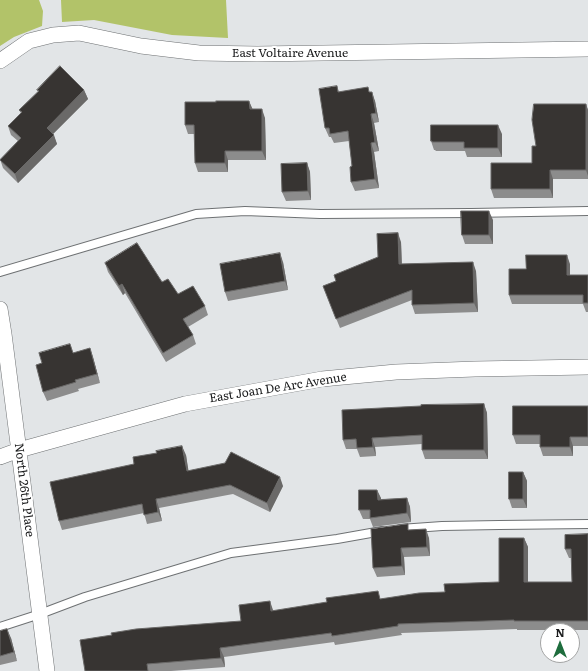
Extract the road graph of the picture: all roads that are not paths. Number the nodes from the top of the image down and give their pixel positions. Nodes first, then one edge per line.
1 (588, 49) edge
2 (0, 60) edge
3 (588, 210) edge
4 (0, 272) edge
5 (0, 309) edge
6 (588, 367) edge
7 (19, 450) junction
8 (0, 457) edge
9 (588, 524) edge
10 (40, 614) junction
11 (0, 626) edge
12 (47, 671) edge

1 - 2 street, East Voltaire Avenue
3 - 4 lane
5 - 7 street, North 26th Place
6 - 7 street, East Joan De Arc Avenue
7 - 8 street, East Joan De Arc Avenue
7 - 10 street, North 26th Place
9 - 10 lane
10 - 11 lane
10 - 12 street, North 26th Place

